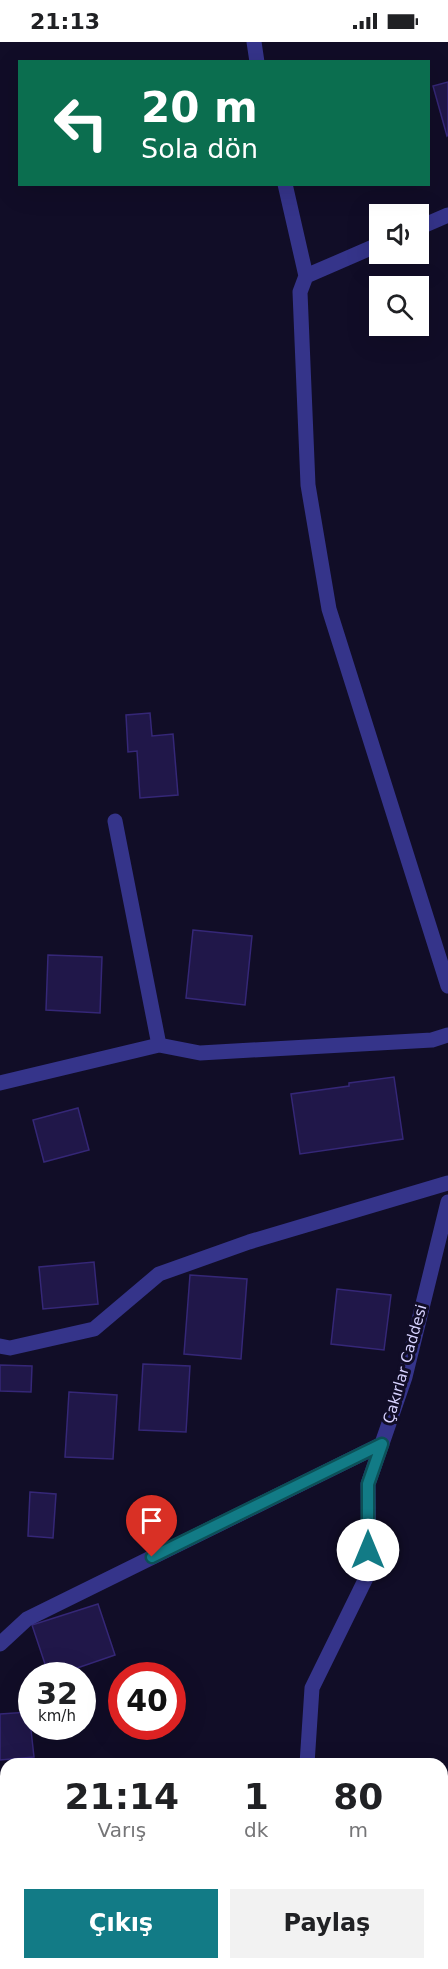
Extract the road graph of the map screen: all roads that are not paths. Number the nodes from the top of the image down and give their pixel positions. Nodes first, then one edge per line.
1 (254, 42) edge
2 (257, 60) edge
3 (285, 186) edge
4 (448, 215) edge
5 (429, 223) edge
6 (369, 249) edge
7 (306, 276) junction
8 (115, 821) dead end
9 (448, 986) edge
10 (448, 1035) edge
11 (159, 1045) junction
12 (0, 1083) edge
13 (448, 1183) edge
14 (448, 1203) edge
15 (0, 1346) edge
16 (382, 1444) junction
17 (0, 1644) edge
18 (307, 1758) edge

1 - 2 street
3 - 7 street
4 - 5 street
6 - 7 street
7 - 9 street
8 - 11 street
10 - 11 street
11 - 12 street
13 - 15 street
14 - 16 street, Çakırlar Caddesi
16 - 17 street
16 - 18 street, Çakırlar Caddesi

